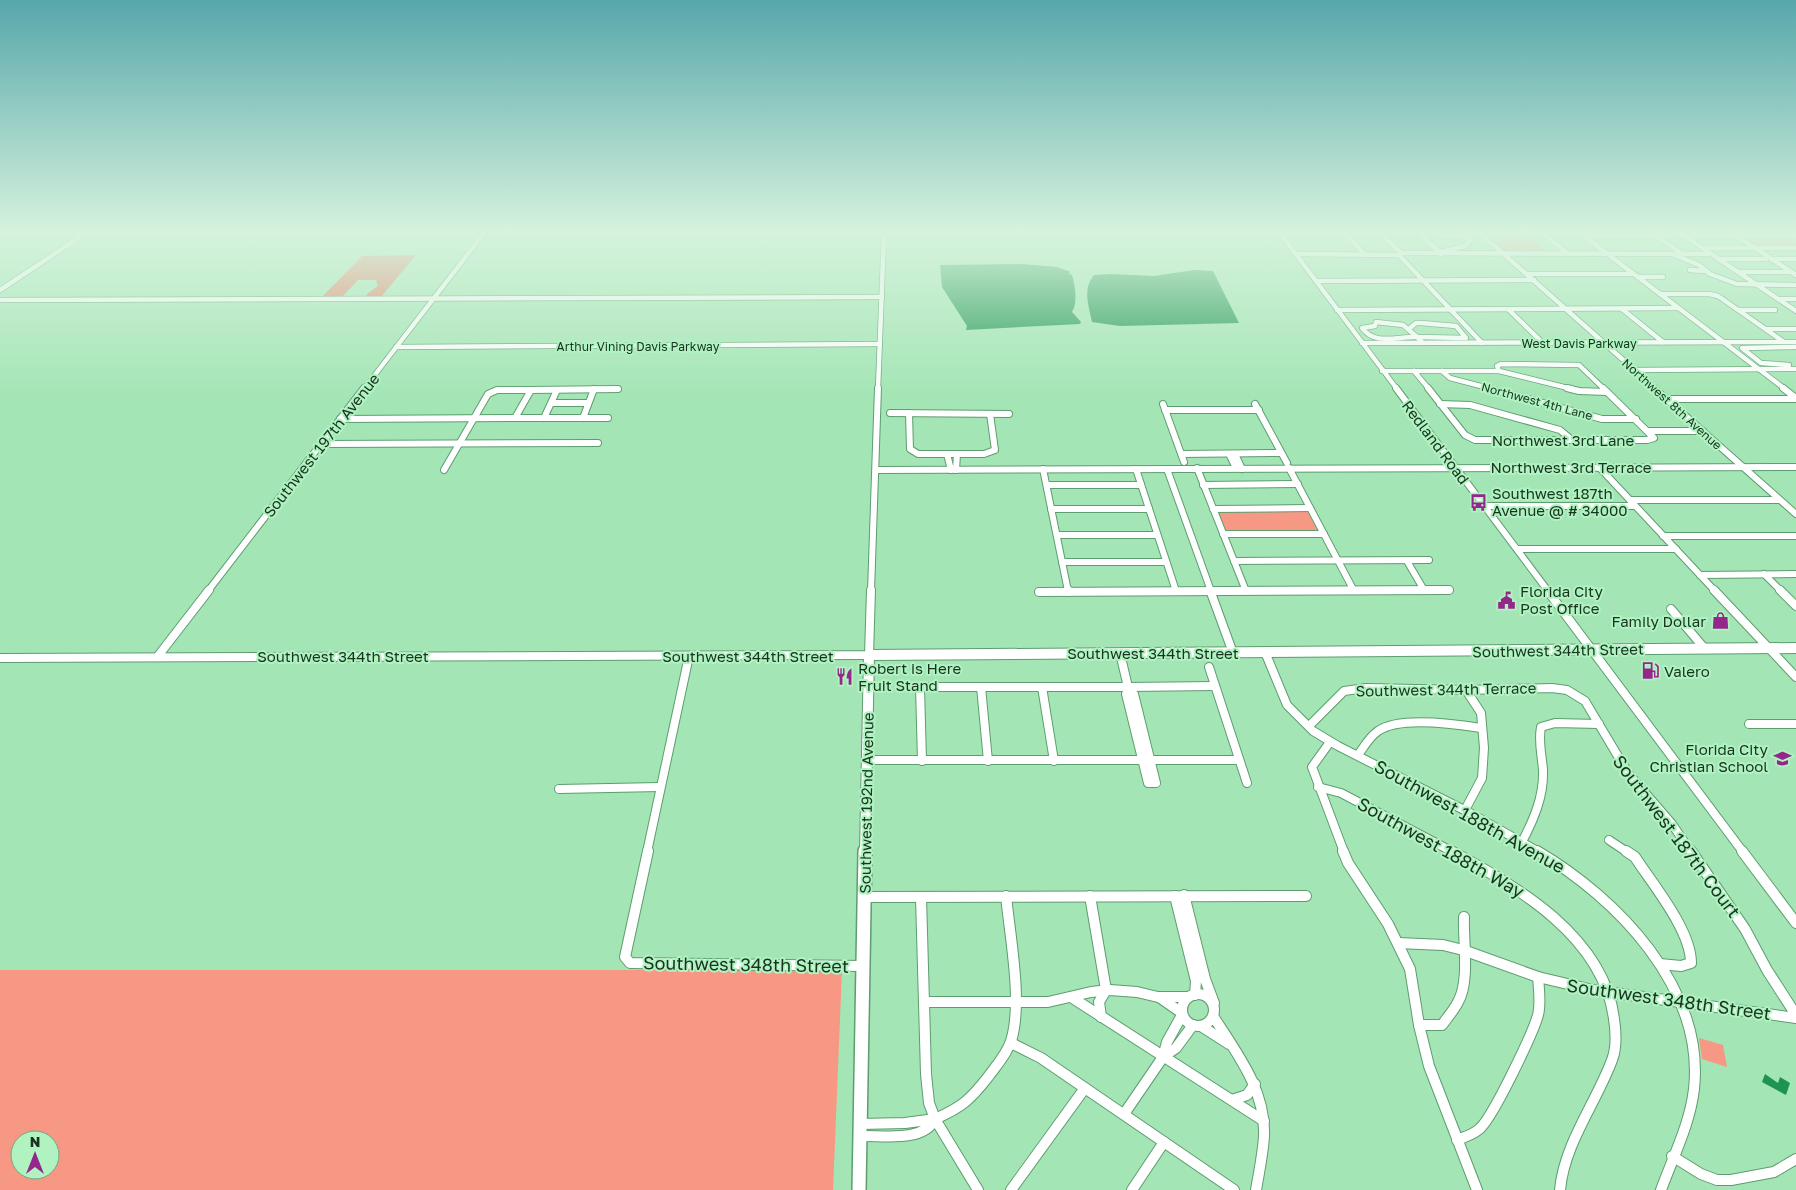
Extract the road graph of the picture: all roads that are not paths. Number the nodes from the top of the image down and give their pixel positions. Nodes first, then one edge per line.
1 (441, 289) edge
2 (882, 289) edge
3 (1321, 289) edge
4 (1432, 289) edge
5 (1543, 289) edge
6 (1652, 289) edge
7 (1763, 289) edge
8 (1660, 294) junction
9 (882, 297) junction
10 (433, 299) junction
11 (1779, 299) junction
12 (1796, 299) edge
13 (0, 300) edge
14 (1622, 308) junction
15 (1678, 308) junction
16 (1566, 309) junction
17 (1337, 310) junction
18 (1452, 310) junction
19 (1509, 310) junction
20 (1739, 310) junction
21 (1775, 310) dead end
22 (1796, 310) edge
23 (1410, 328) junction
24 (1766, 329) junction
25 (1796, 329) edge
26 (1418, 338) junction
27 (1663, 342) junction
28 (1723, 342) junction
29 (1784, 342) junction
30 (1796, 342) edge
31 (1362, 343) junction
32 (1423, 343) junction
33 (1482, 343) junction
34 (1543, 343) junction
35 (1603, 343) junction
36 (880, 344) junction
37 (396, 347) junction
38 (1796, 347) edge
39 (1796, 364) edge
40 (1775, 365) junction
41 (1758, 369) junction
42 (1782, 369) junction
43 (1796, 369) edge
44 (1633, 370) junction
45 (1382, 371) junction
46 (1414, 371) junction
47 (1442, 371) junction
48 (1499, 371) junction
49 (594, 389) junction
50 (618, 389) dead end
51 (531, 390) junction
52 (558, 390) junction
53 (1607, 392) junction
54 (1796, 398) edge
55 (1667, 399) junction
56 (552, 403) junction
57 (587, 403) junction
58 (1440, 404) junction
59 (890, 414) dead end
60 (909, 414) junction
61 (990, 414) junction
62 (1009, 414) dead end
63 (474, 418) junction
64 (516, 418) junction
65 (544, 418) junction
66 (583, 418) junction
67 (608, 418) dead end
68 (340, 419) junction
69 (1636, 419) junction
70 (1649, 431) junction
71 (1703, 431) junction
72 (1573, 441) junction
73 (460, 443) junction
74 (598, 443) dead end
75 (321, 444) junction
76 (1282, 453) junction
77 (1182, 454) junction
78 (1232, 454) junction
79 (948, 457) junction
80 (958, 457) junction
81 (1184, 462) dead end
82 (1288, 466) junction
83 (1599, 467) junction
84 (1743, 467) junction
85 (1796, 467) edge
86 (1197, 468) junction
87 (1455, 468) junction
88 (1043, 469) junction
89 (1136, 469) junction
90 (1167, 469) junction
91 (1239, 469) junction
92 (444, 470) dead end
93 (876, 470) junction
94 (954, 470) junction
95 (1298, 484) junction
96 (1047, 485) junction
97 (1142, 485) junction
98 (1203, 485) junction
99 (1779, 500) junction
100 (1633, 503) junction
101 (1485, 506) junction
102 (1787, 506) junction
103 (1796, 506) edge
104 (1213, 508) junction
105 (1310, 508) junction
106 (1051, 509) junction
107 (1149, 509) junction
108 (1796, 514) edge
109 (1158, 534) junction
110 (1223, 534) junction
111 (1324, 534) junction
112 (1056, 535) junction
113 (1663, 536) junction
114 (1796, 536) edge
115 (1517, 549) junction
116 (1676, 549) junction
117 (1430, 560) dead end
118 (1234, 561) junction
119 (1338, 561) junction
120 (1407, 561) junction
121 (1062, 562) junction
122 (1166, 562) junction
123 (1764, 574) junction
124 (1796, 574) edge
125 (1700, 575) junction
126 (1424, 590) junction
127 (1449, 590) dead end
128 (1176, 591) junction
129 (1211, 591) junction
130 (1246, 591) junction
131 (1354, 591) junction
132 (1039, 592) dead end
133 (1068, 592) junction
134 (1796, 606) edge
135 (1671, 609) dead end
136 (1771, 648) junction
137 (1796, 648) edge
138 (1705, 649) junction
139 (1592, 650) junction
140 (1266, 652) junction
141 (1120, 653) junction
142 (1233, 653) junction
143 (869, 655) junction
144 (158, 656) junction
145 (689, 656) junction
146 (0, 658) edge
147 (1209, 667) dead end
148 (1796, 677) edge
149 (1215, 686) junction
150 (981, 687) junction
151 (1042, 687) junction
152 (1129, 688) junction
153 (1466, 690) junction
154 (1567, 690) joint
155 (1599, 724) junction
156 (1749, 724) dead end
157 (1796, 724) edge
158 (1309, 726) junction
159 (1481, 728) junction
160 (1330, 742) junction
161 (1358, 756) junction
162 (867, 760) junction
163 (1146, 760) junction
164 (1239, 760) junction
165 (922, 761) junction
166 (988, 761) junction
167 (1054, 761) junction
168 (1246, 783) dead end
169 (660, 787) junction
170 (1318, 787) junction
171 (559, 789) dead end
172 (1465, 810) junction
173 (1609, 840) dead end
174 (1522, 842) junction
175 (921, 896) junction
176 (1006, 896) junction
177 (1090, 896) junction
178 (1180, 896) junction
179 (1306, 896) dead end
180 (864, 897) junction
181 (1464, 917) dead end
182 (1796, 923) edge
183 (1398, 943) junction
184 (1463, 950) junction
185 (1660, 964) junction
186 (863, 966) junction
187 (1538, 977) junction
188 (1106, 990) junction
189 (1608, 993) junction
190 (1192, 996) junction
191 (1071, 997) junction
192 (1158, 997) junction
193 (924, 1002) junction
194 (1016, 1002) junction
195 (1680, 1002) junction
196 (1214, 1003) junction
197 (1182, 1014) junction
198 (1101, 1016) junction
199 (1213, 1016) junction
200 (1796, 1016) edge
201 (1197, 1025) junction
202 (1419, 1025) junction
203 (1011, 1043) junction
204 (1229, 1044) junction
205 (1163, 1057) junction
206 (1255, 1084) junction
207 (1085, 1088) junction
208 (1232, 1100) junction
209 (1124, 1114) junction
210 (935, 1119) junction
211 (1264, 1121) junction
212 (860, 1130) junction
213 (1457, 1140) junction
214 (1164, 1142) junction
215 (1672, 1156) junction
216 (1796, 1159) edge
217 (859, 1190) edge
218 (978, 1190) edge
219 (1011, 1190) edge
220 (1132, 1190) edge
221 (1232, 1190) edge
222 (1256, 1190) edge
223 (1477, 1190) edge
224 (1560, 1190) edge
225 (1662, 1190) edge

1 - 10 street, Southwest 197th Avenue
2 - 9 street, Southwest 192nd Avenue
3 - 17 street, Redland Road
4 - 18 street
5 - 16 street, Northwest 8th Avenue
6 - 8 street
7 - 11 street
8 - 15 street
8 - 20 street
9 - 10 street
9 - 36 street, Southwest 192nd Avenue
10 - 13 street
10 - 37 street, Southwest 197th Avenue
11 - 12 street
11 - 22 street
14 - 15 street
14 - 16 street
14 - 27 street
15 - 28 street
16 - 19 street
16 - 35 street, Northwest 8th Avenue
17 - 18 street
17 - 31 street, Redland Road
18 - 19 street
18 - 33 street
19 - 34 street
20 - 21 street
20 - 24 street
23 - 26 street
23 - 26 street
23 - 26 street
24 - 25 street
24 - 29 street
26 - 32 street
27 - 28 street, West Davis Parkway
27 - 35 street, West Davis Parkway
28 - 29 street, West Davis Parkway
28 - 41 street
29 - 30 street, West Davis Parkway
31 - 32 street, West Davis Parkway
31 - 45 street, Redland Road
32 - 33 street, West Davis Parkway
33 - 34 street, West Davis Parkway
34 - 35 street, West Davis Parkway
35 - 44 street, Northwest 8th Avenue
36 - 37 street, Arthur Vining Davis Parkway
36 - 93 street, Southwest 192nd Avenue
37 - 68 street, Southwest 197th Avenue
38 - 40 street
39 - 40 street
40 - 42 street
41 - 42 street
41 - 44 street
41 - 54 street
42 - 43 street
44 - 55 street, Northwest 8th Avenue
45 - 46 street
45 - 87 street, Redland Road
46 - 47 street
46 - 58 street
47 - 48 street
47 - 69 street, Northwest 4th Lane
48 - 53 street
48 - 53 street
49 - 50 street
49 - 52 street
49 - 57 street
51 - 52 street
51 - 63 street
51 - 64 street
52 - 56 street
53 - 69 street
54 - 55 street
55 - 71 street, Northwest 8th Avenue
56 - 57 street
56 - 65 street
57 - 66 street
58 - 72 street
58 - 72 street, Northwest 3rd Lane
59 - 60 street
60 - 61 street
60 - 79 street
61 - 62 street
61 - 80 street
63 - 64 street
63 - 68 street
63 - 73 street
64 - 65 street
65 - 66 street
66 - 67 street
68 - 75 street, Southwest 197th Avenue
69 - 70 street
70 - 71 street
70 - 72 street, Northwest 3rd Lane
71 - 84 street, Northwest 8th Avenue
73 - 74 street
73 - 75 street
73 - 92 street
75 - 144 street, Southwest 197th Avenue
76 - 77 street
76 - 78 street
76 - 82 street
77 - 78 street
77 - 81 street
78 - 91 street
79 - 80 street
79 - 94 street
80 - 94 street
82 - 87 street, Northwest 3rd Terrace
82 - 91 street, Northwest 3rd Terrace
82 - 95 street
83 - 84 street, Northwest 3rd Terrace
83 - 87 street, Northwest 3rd Terrace
83 - 100 street
84 - 85 street, Northwest 3rd Terrace
84 - 99 street, Northwest 8th Avenue
86 - 90 street, Northwest 3rd Terrace
86 - 91 street, Northwest 3rd Terrace
86 - 98 street
87 - 101 street, Redland Road
88 - 89 street, Northwest 3rd Terrace
88 - 94 street, Northwest 3rd Terrace
88 - 96 street
89 - 90 street, Northwest 3rd Terrace
89 - 97 street
90 - 129 street
93 - 94 street
93 - 143 street, Southwest 192nd Avenue
95 - 98 street
95 - 105 street
96 - 97 street
96 - 106 street
97 - 107 street
98 - 104 street
99 - 100 street
99 - 102 street, Northwest 8th Avenue
100 - 101 street
100 - 113 street
101 - 115 street, Redland Road
102 - 103 street
102 - 108 street, Northwest 8th Avenue
104 - 105 street
104 - 110 street
105 - 111 street
106 - 107 street
106 - 112 street
107 - 109 street
109 - 112 street
109 - 122 street
110 - 111 street
110 - 118 street
111 - 119 street
112 - 121 street
113 - 114 street
113 - 116 street
115 - 116 street
115 - 139 street, Redland Road
116 - 125 street
117 - 120 street
118 - 119 street
118 - 130 street
119 - 120 street
119 - 131 street
120 - 126 street
121 - 122 street
121 - 133 street
122 - 128 street
123 - 124 street
123 - 125 street
123 - 134 street
125 - 136 street
126 - 127 street
126 - 131 street
128 - 129 street
128 - 133 street
129 - 130 street
129 - 142 street
130 - 131 street
132 - 133 street
135 - 138 street
136 - 137 main road, Southwest 344th Street
136 - 138 main road, Southwest 344th Street
136 - 148 street
138 - 139 main road, Southwest 344th Street
139 - 140 main road, Southwest 344th Street
139 - 182 street, Redland Road
140 - 142 main road, Southwest 344th Street
140 - 158 street, Southwest 188th Avenue
141 - 142 main road, Southwest 344th Street
141 - 143 main road, Southwest 344th Street
141 - 152 street
143 - 145 street, Southwest 344th Street
143 - 162 main road, Southwest 192nd Avenue
144 - 145 street, Southwest 344th Street
144 - 146 street, Southwest 344th Street
145 - 169 street
147 - 149 street
149 - 152 street
149 - 164 street
150 - 151 street
150 - 165 street
150 - 166 street
151 - 152 street
151 - 167 street
152 - 163 street
153 - 154 street, Southwest 344th Terrace
153 - 158 street, Southwest 344th Terrace
153 - 159 street
154 - 155 street, Southwest 187th Court
155 - 174 street
155 - 200 street, Southwest 187th Court
156 - 157 street
158 - 160 street, Southwest 188th Avenue
159 - 161 street
159 - 172 street
160 - 161 street, Southwest 188th Avenue
160 - 170 street
161 - 172 street, Southwest 188th Avenue
162 - 165 street
162 - 180 main road, Southwest 192nd Avenue
163 - 164 street
163 - 167 street
164 - 168 street
165 - 166 street
166 - 167 street
169 - 171 street
169 - 186 street, Southwest 348th Street
170 - 183 street
170 - 189 street, Southwest 188th Way
172 - 174 street, Southwest 188th Avenue
173 - 185 street
174 - 185 street, Southwest 188th Avenue
175 - 176 street
175 - 180 street
175 - 193 street
176 - 177 street
176 - 194 street
177 - 178 street
177 - 188 street
178 - 179 street
178 - 190 street
178 - 196 street
180 - 186 main road, Southwest 192nd Avenue
181 - 184 street
183 - 184 street, Southwest 348th Street
183 - 202 street
184 - 187 street, Southwest 348th Street
184 - 202 street
185 - 195 street, Southwest 188th Avenue
186 - 212 main road, Southwest 192nd Avenue
187 - 189 street, Southwest 348th Street
187 - 213 street
188 - 191 street
188 - 192 street
188 - 198 street
189 - 195 street, Southwest 348th Street
189 - 224 street, Southwest 188th Way
190 - 192 street
190 - 196 street
190 - 197 street
191 - 194 street
191 - 198 street
192 - 197 street
193 - 194 street
193 - 210 street
194 - 203 street
195 - 200 street, Southwest 348th Street
195 - 215 street, Southwest 188th Avenue
196 - 199 street
197 - 201 street
197 - 205 street
198 - 205 street
199 - 201 street
199 - 204 street
201 - 204 street
201 - 205 street
202 - 213 street
203 - 207 street
203 - 210 street
204 - 206 street
205 - 208 street
205 - 209 street
206 - 208 street
206 - 211 street
207 - 209 street
207 - 219 street
208 - 211 street
209 - 214 street
210 - 212 street
210 - 218 street
211 - 222 street
212 - 217 main road, Southwest 192nd Avenue
213 - 223 street
214 - 220 street
214 - 221 street
215 - 216 street
215 - 225 street, Southwest 188th Avenue

